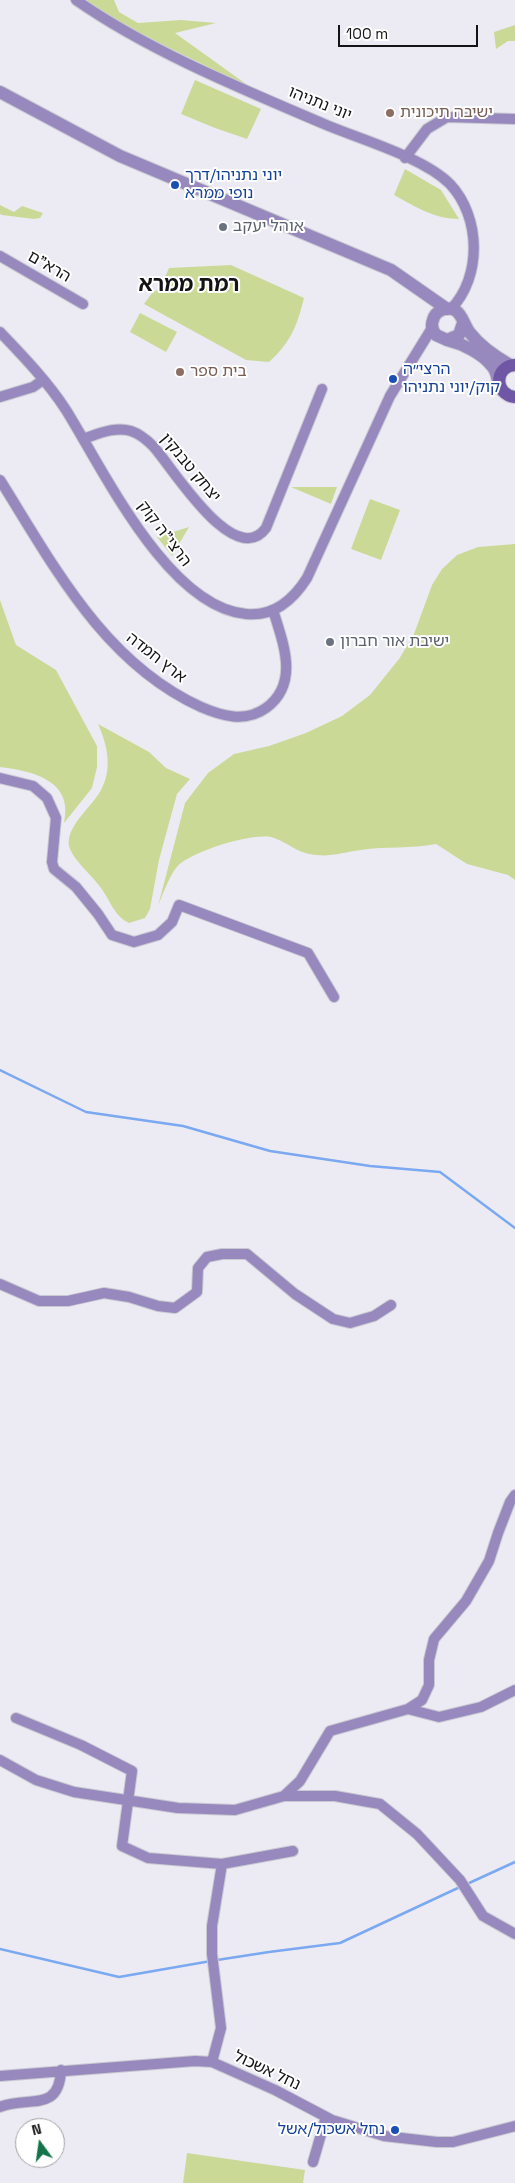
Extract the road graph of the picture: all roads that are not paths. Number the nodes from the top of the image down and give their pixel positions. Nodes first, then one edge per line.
1 (76, 0) edge
2 (0, 92) edge
3 (515, 119) edge
4 (405, 158) junction
5 (0, 256) edge
6 (402, 277) junction
7 (463, 292) junction
8 (83, 304) dead end
9 (449, 309) junction
10 (462, 320) junction
11 (432, 325) junction
12 (0, 332) edge
13 (445, 340) junction
14 (413, 360) junction
15 (513, 365) edge
16 (43, 380) junction
17 (498, 381) junction
18 (322, 389) dead end
19 (0, 397) edge
20 (514, 398) edge
21 (84, 439) junction
22 (0, 480) edge
23 (273, 610) junction
24 (0, 778) edge
25 (334, 997) dead end
26 (0, 1284) edge
27 (391, 1305) dead end
28 (515, 1495) edge
29 (515, 1690) edge
30 (408, 1709) junction
31 (16, 1718) dead end
32 (0, 1760) edge
33 (284, 1796) junction
34 (128, 1800) junction
35 (293, 1851) dead end
36 (222, 1864) junction
37 (515, 1934) edge
38 (212, 2062) junction
39 (61, 2070) junction
40 (0, 2076) edge
41 (0, 2108) edge
42 (326, 2117) junction
43 (515, 2126) edge
44 (313, 2162) dead end

1 - 4 street, יוני נתניהו
2 - 6 street
3 - 4 street
4 - 7 street, יוני נתניהו
5 - 8 street, הרא"ם
6 - 9 street
6 - 11 street
7 - 9 street
7 - 10 street
9 - 10 street
9 - 11 street
10 - 13 street
10 - 15 street
11 - 13 street
11 - 14 street, הרצי"ה קוק
12 - 16 street, הרצי"ה קוק
13 - 14 street, הרצי"ה קוק
13 - 17 street
14 - 23 street, הרצי"ה קוק
15 - 17 main road
16 - 19 street
16 - 21 street, הרצי"ה קוק
17 - 20 main road
18 - 21 street, יצחק טבנקין
21 - 23 street, הרצי"ה קוק
22 - 23 street, ארץ חמדה
24 - 25 street
26 - 27 street
28 - 30 street
29 - 30 street
30 - 33 street
31 - 34 street
32 - 34 street
33 - 34 street
33 - 37 street
34 - 36 street
35 - 36 street
36 - 38 street
38 - 39 street, נחל אשכול
38 - 42 street, נחל אשכול
39 - 40 street, נחל אשכול
39 - 41 street
42 - 43 street, נחל אשכול
42 - 44 street

